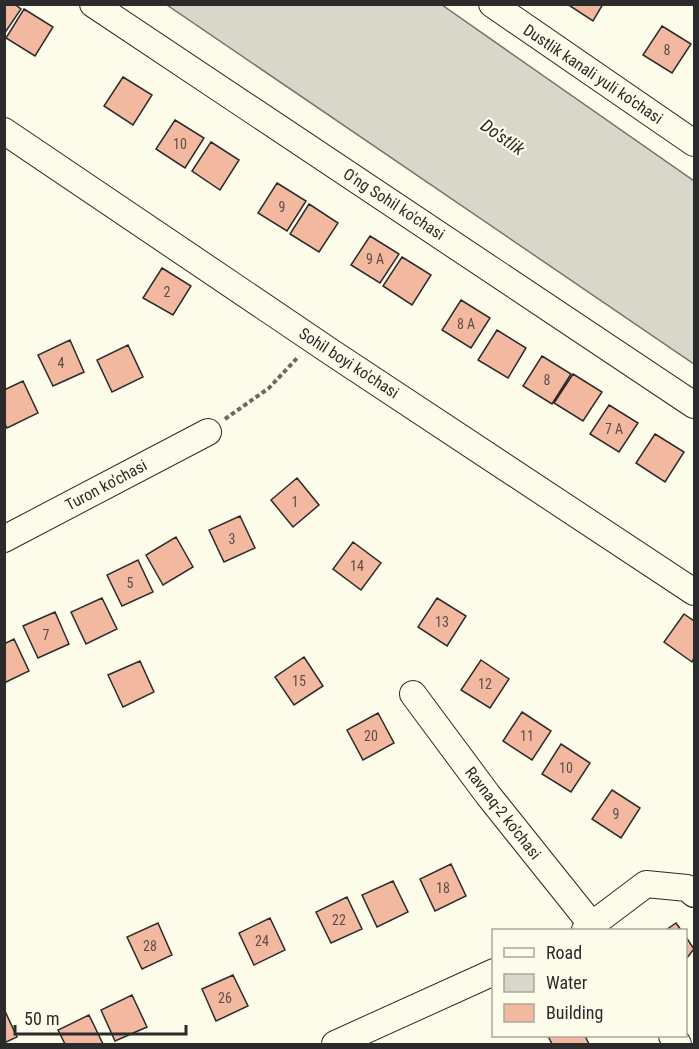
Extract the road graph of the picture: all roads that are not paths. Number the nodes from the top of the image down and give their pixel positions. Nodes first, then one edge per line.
1 (93, 4) edge
2 (492, 4) edge
3 (9, 143) edge
4 (694, 143) edge
5 (694, 405) edge
6 (208, 432) road end
7 (4, 539) edge
8 (694, 592) edge
9 (413, 694) dead end
10 (694, 894) edge
11 (591, 929) edge
12 (492, 973) edge
13 (335, 1044) edge

1 - 5 street, O'ng Sohil ko'chasi
2 - 4 street, Dustlik kanali yuli ko'chasi
3 - 8 street, Sohil boyi ko'chasi
6 - 7 street, Turon ko'chasi
9 - 11 street, Ravnaq-2 ko'chasi
10 - 11 street
12 - 13 street

